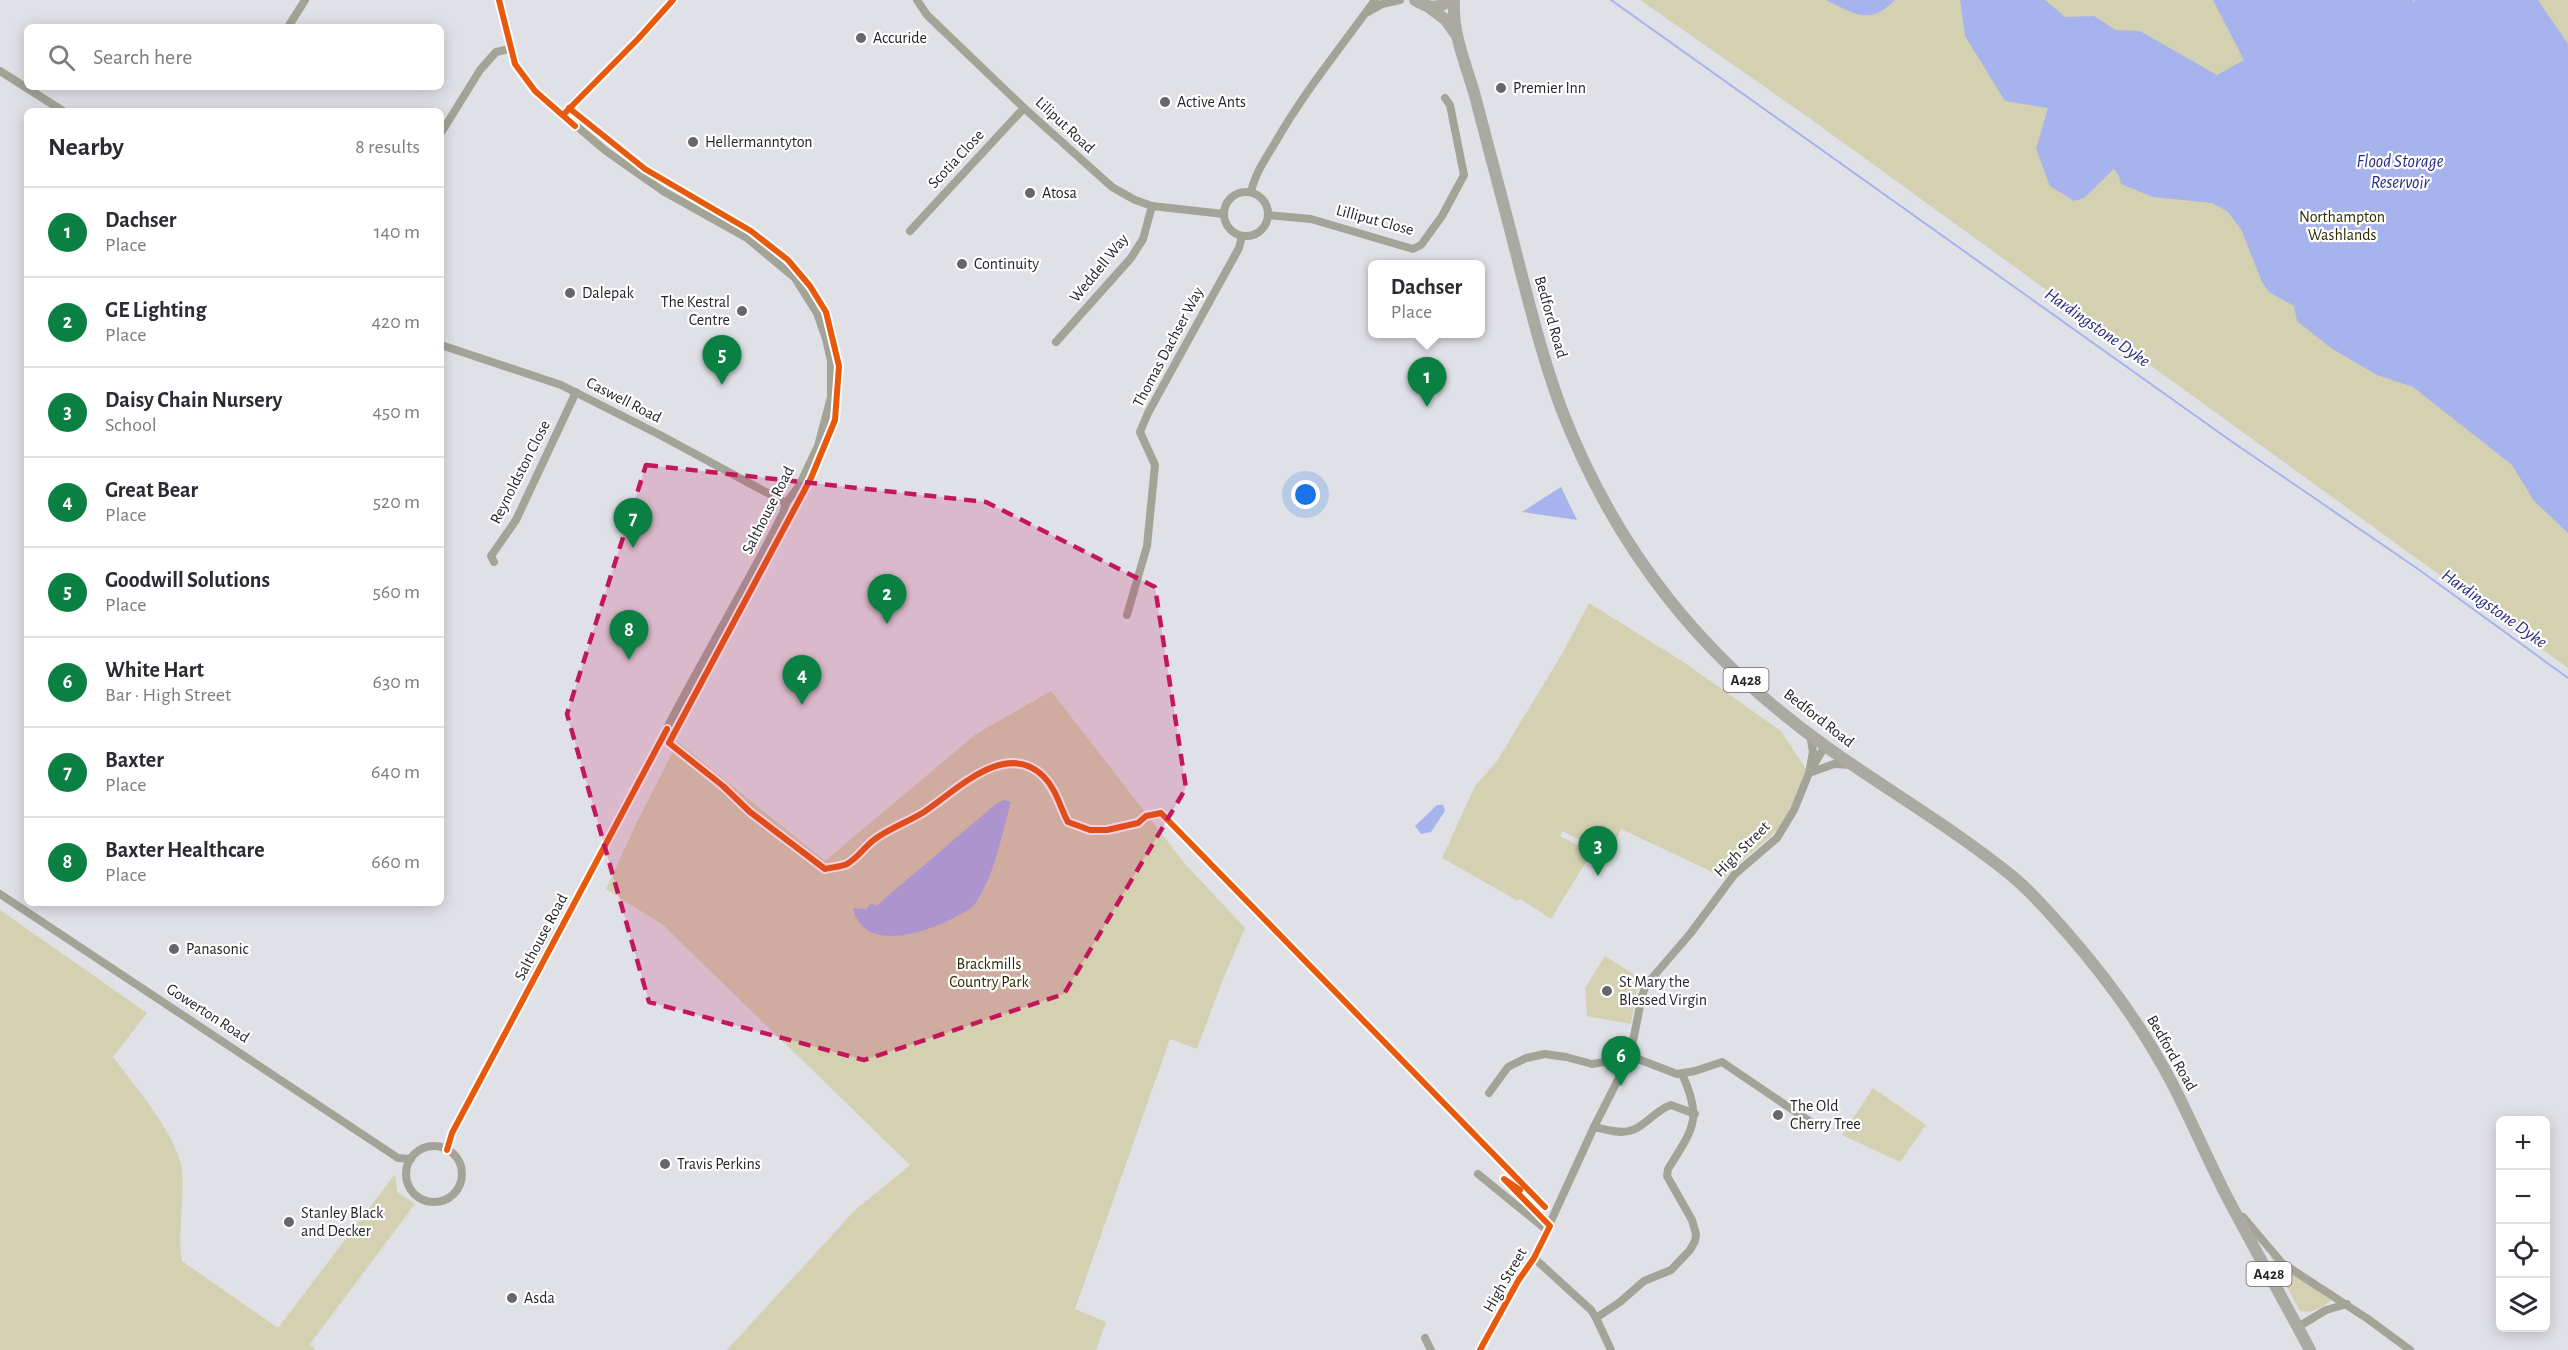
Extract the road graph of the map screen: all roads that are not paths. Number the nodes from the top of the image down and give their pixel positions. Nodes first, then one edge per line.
1 (305, 0) edge
2 (499, 0) edge
3 (916, 0) edge
4 (1375, 0) edge
5 (1400, 0) edge
6 (1408, 0) edge
7 (1415, 0) edge
8 (1452, 0) edge
9 (1430, 8) junction
10 (1365, 13) junction
11 (290, 24) edge
12 (1456, 34) junction
13 (510, 49) junction
14 (0, 71) edge
15 (24, 86) edge
16 (30, 90) edge
17 (1445, 98) dead end
18 (58, 108) edge
19 (1024, 108) junction
20 (444, 128) edge
21 (1251, 192) junction
22 (1152, 206) junction
23 (1224, 214) junction
24 (1268, 215) junction
25 (910, 231) dead end
26 (1242, 236) junction
27 (1056, 342) dead end
28 (444, 346) edge
29 (576, 392) junction
30 (786, 502) junction
31 (494, 562) dead end
32 (1127, 615) dead end
33 (1810, 734) junction
34 (1825, 746) junction
35 (1853, 765) junction
36 (1809, 773) junction
37 (0, 894) edge
38 (1630, 1056) junction
39 (1623, 1070) junction
40 (1682, 1074) junction
41 (1489, 1093) dead end
42 (1695, 1114) junction
43 (1815, 1125) dead end
44 (1594, 1127) junction
45 (447, 1150) junction
46 (411, 1159) junction
47 (1479, 1174) dead end
48 (2228, 1198) junction
49 (1550, 1227) junction
50 (1534, 1258) junction
51 (2347, 1304) junction
52 (1596, 1318) junction
53 (2298, 1327) junction
54 (1425, 1338) dead end
55 (1430, 1350) edge
56 (1480, 1350) edge
57 (1611, 1350) edge
58 (2310, 1350) edge
59 (2410, 1350) edge

1 - 11 street
2 - 13 street, Salthouse Road
3 - 19 street, Liliput Road
4 - 10 street
5 - 10 street
6 - 7 street
7 - 9 highway, Bedford Road
8 - 9 highway
8 - 12 highway, Bedford Road / A428
9 - 12 highway, Bedford Road / A428
10 - 21 street
12 - 33 highway, Bedford Road / A428
13 - 20 street
13 - 30 street, Salthouse Road
14 - 15 street
16 - 18 street
17 - 24 street, Lilliput Close
19 - 22 street, Liliput Road
19 - 25 street, Scotia Close
21 - 23 street
21 - 24 street
22 - 23 street, Liliput Road
22 - 27 street, Weddell Way
23 - 26 street
24 - 26 street
26 - 32 street, Thomas Dachser Way
28 - 29 street, Caswell Road
29 - 30 street, Caswell Road
29 - 31 street, Reynoldston Close
30 - 45 street, Salthouse Road
33 - 34 highway, Bedford Road / A428
33 - 36 street
34 - 35 highway, Bedford Road / A428
34 - 36 street, High Street
35 - 36 street
35 - 48 highway, Bedford Road / A428
36 - 38 street, High Street
37 - 46 street, Gowerton Road
38 - 39 street, High Street
38 - 40 street
39 - 41 street
39 - 44 street, High Street
40 - 42 street
40 - 43 street
42 - 44 street
42 - 52 street
44 - 49 street, High Street
45 - 46 street
45 - 46 street
47 - 49 street
48 - 51 street, Bedford Road
48 - 53 highway, A428
49 - 50 street, High Street
50 - 52 street
50 - 56 street, High Street
51 - 53 street
51 - 59 street, Bedford Road
52 - 57 street
53 - 58 highway, A428
54 - 55 street

